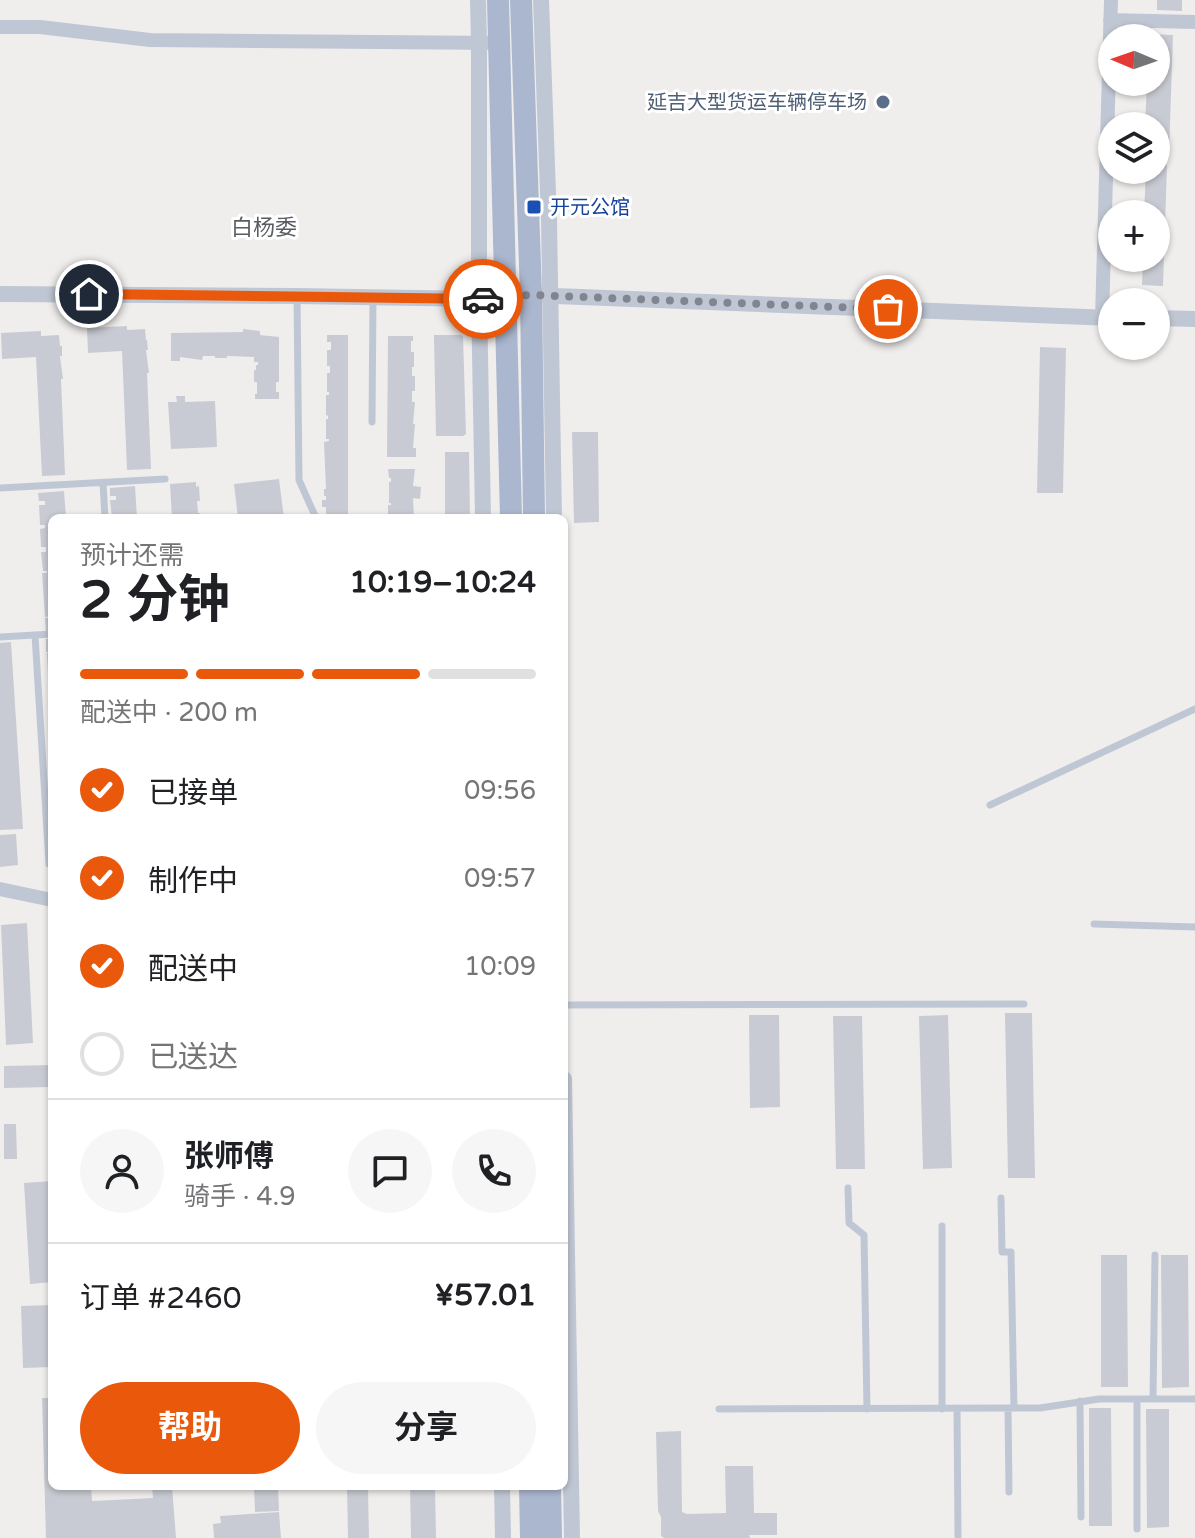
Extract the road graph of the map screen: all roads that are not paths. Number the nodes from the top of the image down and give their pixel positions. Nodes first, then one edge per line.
1 (478, 0) edge
2 (498, 0) edge
3 (521, 0) edge
4 (541, 0) edge
5 (1111, 0) edge
6 (1110, 20) junction
7 (1195, 22) edge
8 (0, 27) edge
9 (490, 42) junction
10 (1107, 288) edge
11 (0, 294) edge
12 (297, 296) junction
13 (505, 296) junction
14 (541, 296) junction
15 (373, 297) junction
16 (479, 299) junction
17 (1098, 318) edge
18 (1170, 318) edge
19 (1195, 319) edge
20 (372, 422) dead end
21 (165, 479) dead end
22 (103, 483) junction
23 (0, 488) edge
24 (105, 514) edge
25 (314, 514) edge
26 (483, 514) edge
27 (511, 514) edge
28 (534, 514) edge
29 (554, 514) edge
30 (48, 634) edge
31 (35, 635) junction
32 (0, 637) edge
33 (1195, 709) edge
34 (48, 739) edge
35 (41, 740) junction
36 (990, 805) dead end
37 (48, 848) edge
38 (0, 889) edge
39 (48, 899) edge
40 (1094, 924) dead end
41 (1195, 927) edge
42 (1024, 1004) dead end
43 (568, 1005) edge
44 (848, 1188) dead end
45 (1001, 1198) dead end
46 (942, 1226) dead end
47 (1155, 1255) dead end
48 (568, 1308) edge
49 (1137, 1399) junction
50 (1153, 1399) junction
51 (1195, 1399) edge
52 (1080, 1401) junction
53 (957, 1408) junction
54 (1011, 1408) junction
55 (719, 1409) dead end
56 (867, 1409) junction
57 (942, 1409) junction
58 (502, 1490) edge
59 (530, 1490) edge
60 (550, 1490) edge
61 (1009, 1492) dead end
62 (1081, 1517) dead end
63 (1137, 1529) dead end
64 (503, 1538) edge
65 (531, 1538) edge
66 (551, 1538) edge
67 (572, 1538) edge
68 (958, 1538) edge

1 - 9 street
2 - 9 main road
3 - 14 main road
4 - 14 street
5 - 6 street
6 - 7 street
6 - 10 street
8 - 9 street
9 - 13 main road
9 - 16 street
11 - 12 street
12 - 15 street
12 - 25 lane
13 - 14 street
13 - 16 street
13 - 27 main road
14 - 17 street
14 - 28 main road
14 - 29 street
15 - 16 street
15 - 20 lane
16 - 26 street
18 - 19 street
21 - 22 lane
22 - 23 lane
22 - 24 lane
30 - 31 lane
31 - 32 lane
31 - 35 lane
33 - 36 lane
34 - 35 lane
35 - 37 lane
38 - 39 street
40 - 41 lane
42 - 43 lane
44 - 56 lane
45 - 54 lane
46 - 57 lane
47 - 50 lane
48 - 67 street
49 - 50 lane
49 - 52 lane
49 - 63 lane
50 - 51 lane
52 - 54 lane
52 - 62 lane
53 - 54 lane
53 - 57 lane
53 - 68 lane
54 - 61 lane
55 - 56 lane
56 - 57 lane
58 - 64 street
59 - 65 main road
60 - 66 main road

